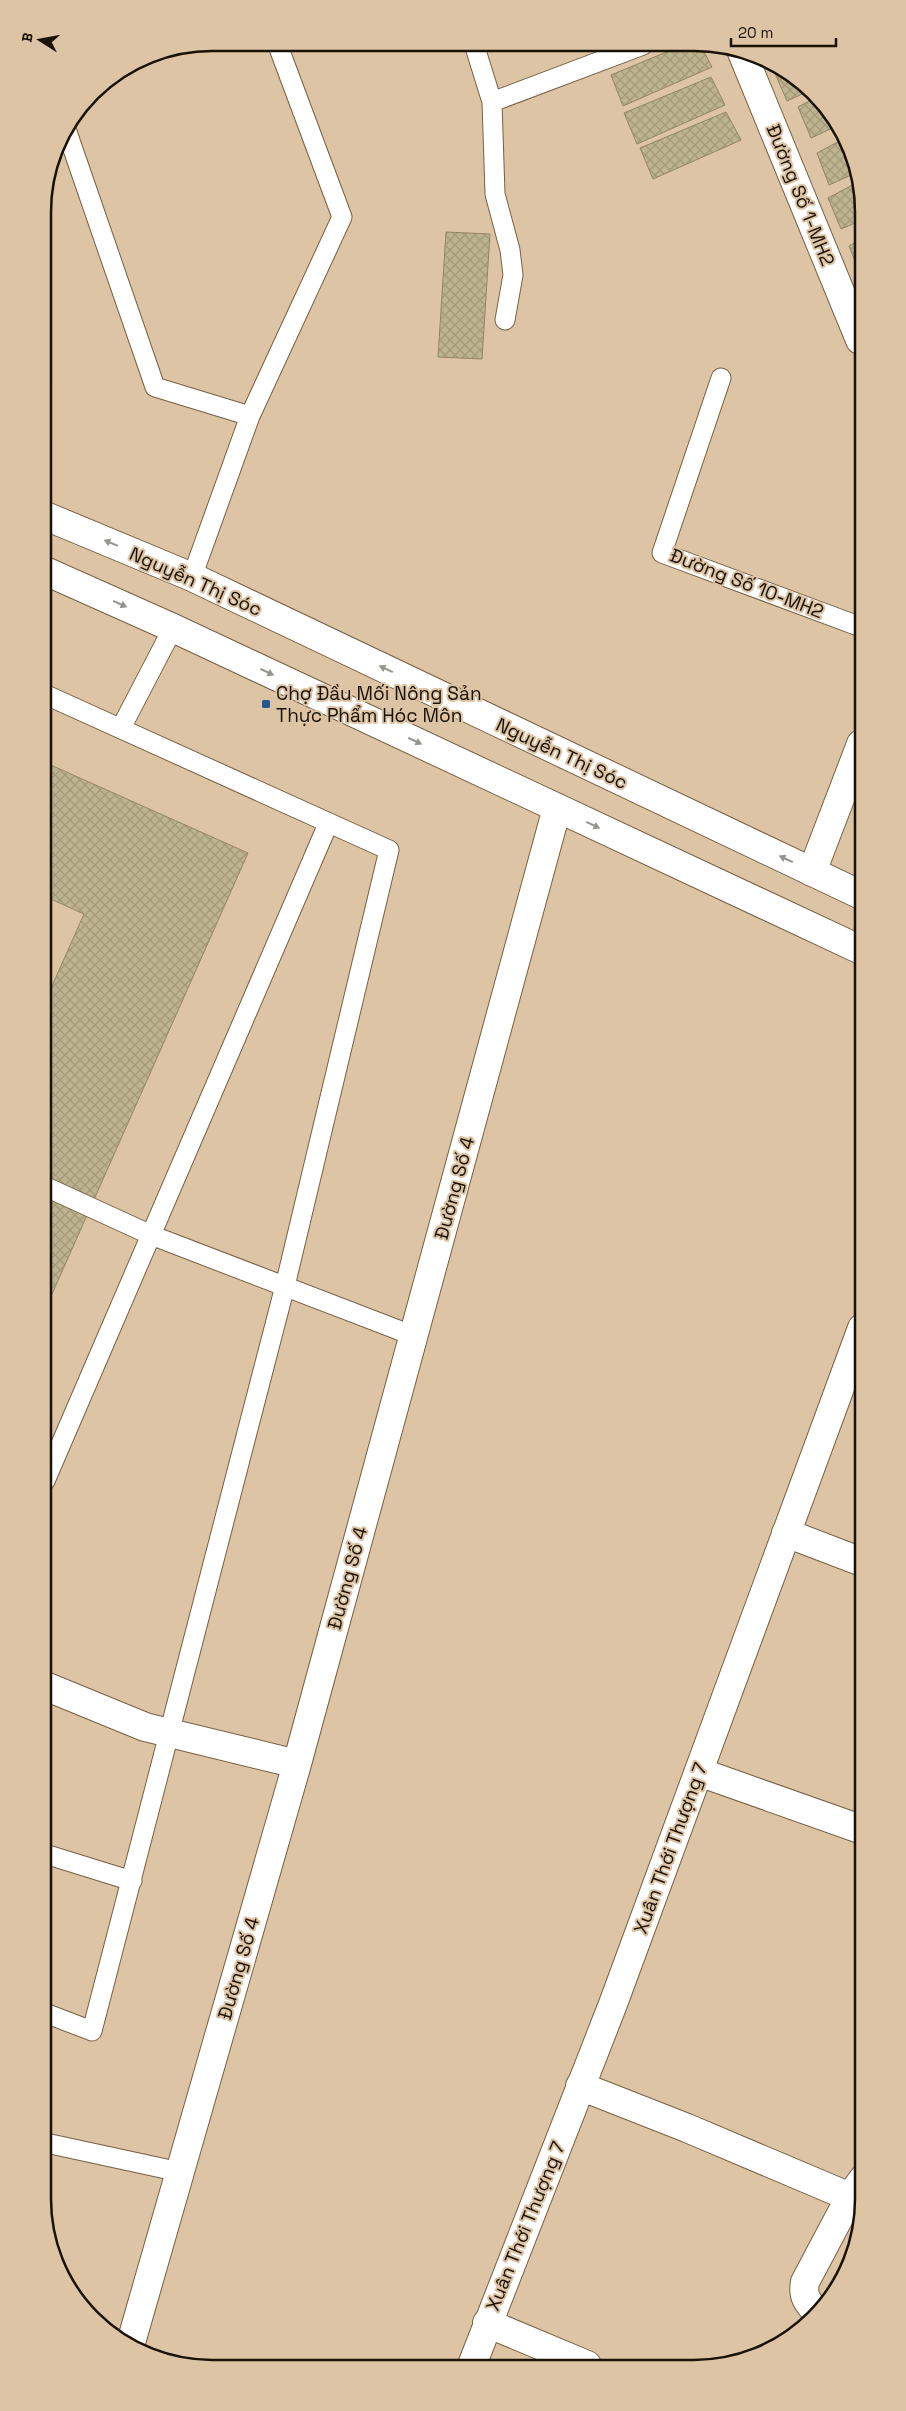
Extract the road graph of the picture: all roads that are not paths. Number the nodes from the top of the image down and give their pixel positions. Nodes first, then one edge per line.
1 (476, 51) edge
2 (627, 51) edge
3 (280, 52) edge
4 (745, 60) edge
5 (492, 102) junction
6 (69, 139) edge
7 (505, 320) dead end
8 (855, 328) edge
9 (721, 378) dead end
10 (250, 416) junction
11 (52, 519) edge
12 (52, 574) edge
13 (192, 577) junction
14 (855, 625) edge
15 (173, 628) junction
16 (52, 697) edge
17 (121, 728) junction
18 (855, 760) edge
19 (557, 808) junction
20 (328, 824) junction
21 (812, 872) junction
22 (855, 892) edge
23 (855, 947) edge
24 (52, 1189) edge
25 (151, 1235) junction
26 (285, 1286) junction
27 (414, 1336) junction
28 (854, 1348) edge
29 (51, 1466) edge
30 (786, 1533) junction
31 (854, 1559) edge
32 (51, 1689) edge
33 (170, 1733) junction
34 (297, 1764) junction
35 (698, 1772) junction
36 (854, 1827) edge
37 (51, 1856) edge
38 (132, 1882) junction
39 (51, 2015) edge
40 (580, 2086) junction
41 (51, 2143) edge
42 (180, 2172) junction
43 (854, 2187) edge
44 (854, 2192) edge
45 (812, 2308) edge
46 (487, 2324) junction
47 (132, 2338) edge
48 (474, 2360) edge
49 (575, 2360) edge

1 - 5 lane
2 - 5 lane
3 - 10 lane
4 - 8 street, Đường Số 1-MH2
5 - 7 lane
6 - 10 lane
9 - 14 lane, Đường Số 10-MH2
10 - 13 lane
13 -> 11 street, Nguyễn Thị Sóc
12 -> 15 street
21 -> 13 street, Nguyễn Thị Sóc
15 - 17 lane
15 -> 19 street
16 - 17 lane
17 - 20 lane
18 - 21 street
19 -> 23 street
19 - 27 street, Đường Số 4
20 - 25 lane
20 - 26 lane
21 - 22 street, Nguyễn Thị Sóc
24 - 25 lane
25 - 26 lane
25 - 29 lane
26 - 27 lane
26 - 33 lane
27 - 34 street, Đường Số 4
28 - 30 street, Xuân Thới Thượng 7
30 - 31 street
30 - 35 street, Xuân Thới Thượng 7
32 - 33 street
33 - 34 street
33 - 38 lane
34 - 42 street, Đường Số 4
35 - 36 street
35 - 40 street, Xuân Thới Thượng 7
37 - 38 lane
38 - 39 lane
40 - 43 street
40 - 46 street, Xuân Thới Thượng 7
41 - 42 lane
42 - 47 street, Đường Số 4
44 - 45 street
46 - 48 street, Xuân Thới Thượng 7
46 - 49 street

